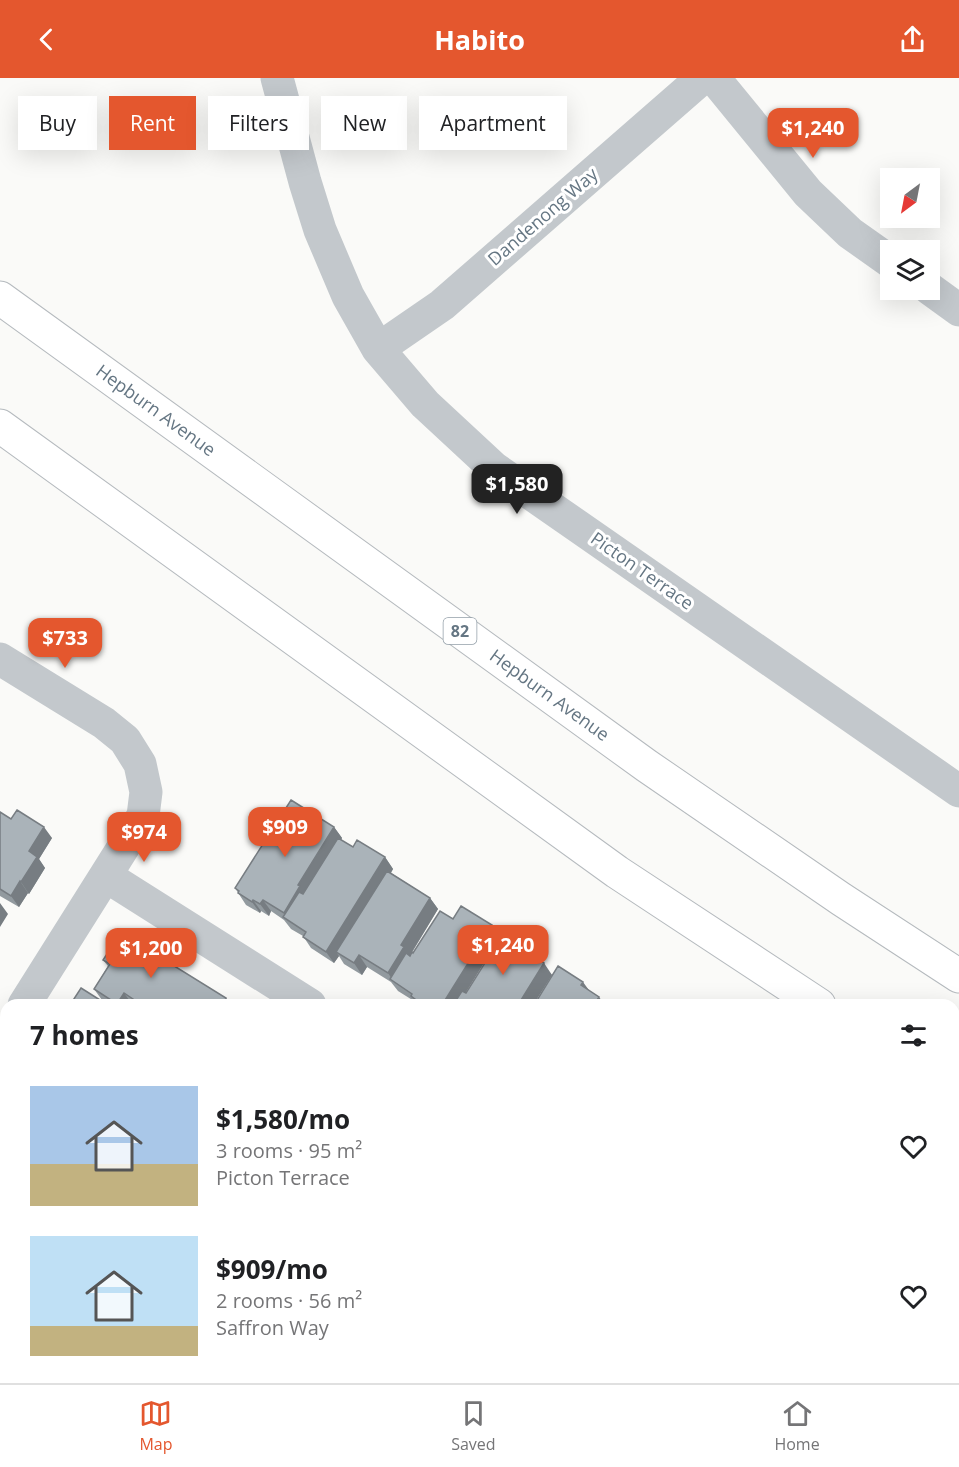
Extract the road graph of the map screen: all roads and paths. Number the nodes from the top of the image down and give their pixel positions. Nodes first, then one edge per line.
1 (277, 78) edge
2 (702, 78) edge
3 (714, 78) edge
4 (880, 254) edge
5 (940, 296) edge
6 (0, 298) edge
7 (959, 310) edge
8 (378, 349) junction
9 (0, 426) edge
10 (0, 659) edge
11 (959, 791) edge
12 (106, 876) junction
13 (959, 976) edge
14 (28, 999) edge
15 (301, 999) edge
16 (810, 999) edge

1 - 8 street, Picton Terrace
2 - 8 street, Dandenong Way
3 - 4 street
5 - 7 street
6 - 13 main road, Hepburn Avenue / 82
8 - 11 street, Picton Terrace
9 - 16 main road
10 - 12 street
12 - 14 street
12 - 15 street

